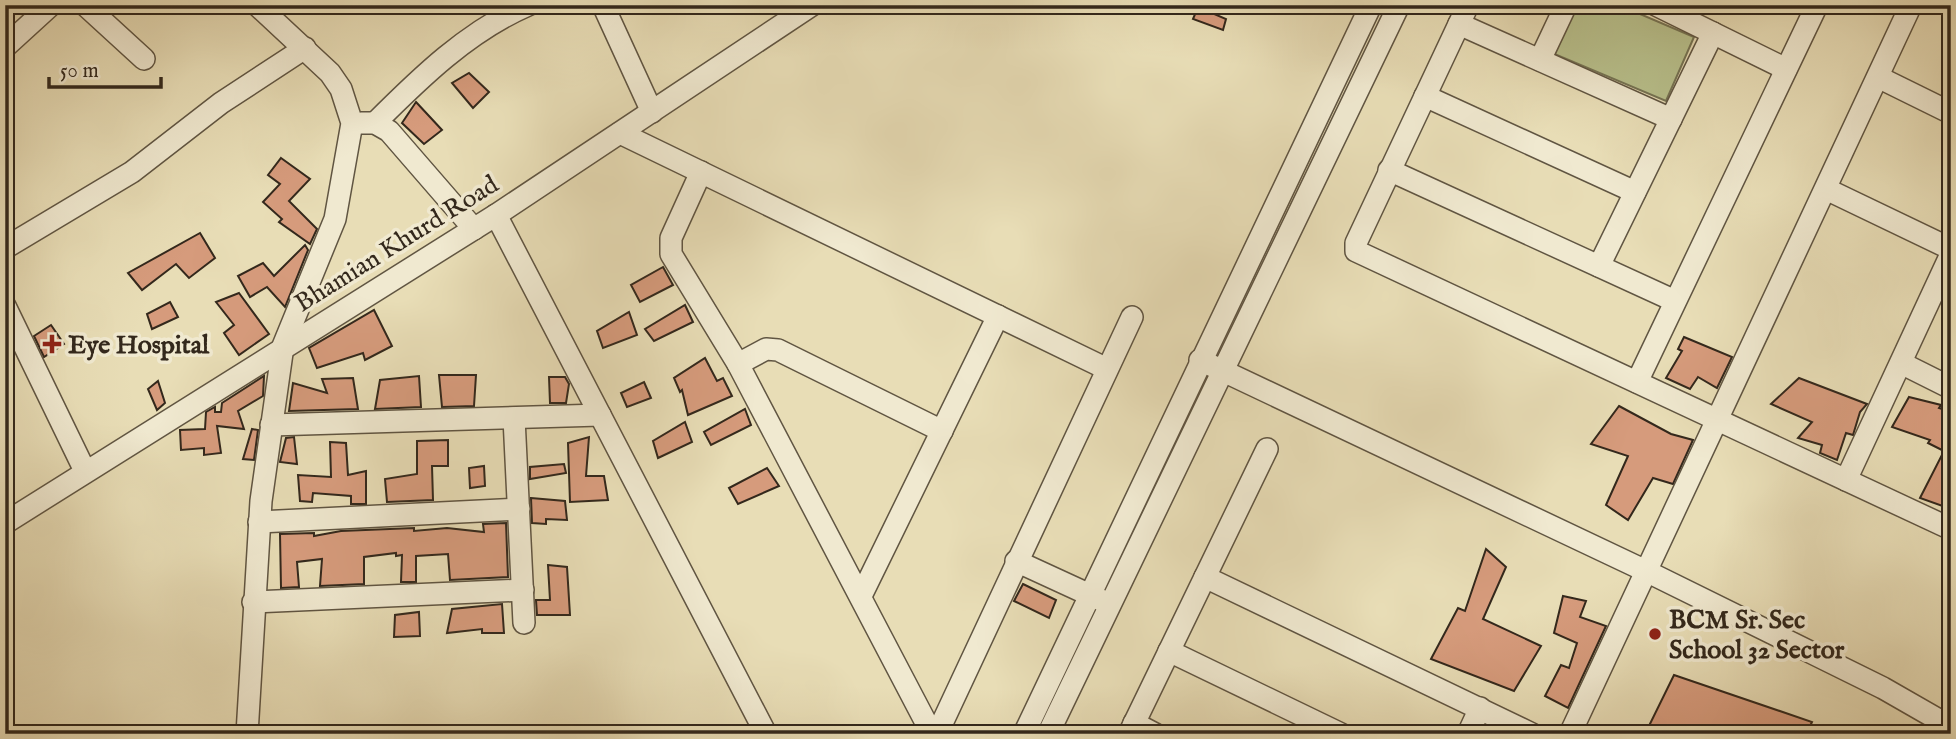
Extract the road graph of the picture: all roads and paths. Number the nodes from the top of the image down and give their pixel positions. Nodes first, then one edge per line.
1 (51, 5) edge
2 (85, 5) edge
3 (257, 5) edge
4 (528, 5) edge
5 (603, 5) edge
6 (812, 5) edge
7 (1371, 5) edge
8 (1399, 5) edge
9 (1566, 5) edge
10 (1656, 5) edge
11 (1817, 5) edge
12 (1911, 5) edge
13 (1464, 14) edge
14 (1713, 33) junction
15 (5, 47) edge
16 (305, 48) junction
17 (144, 59) dead end
18 (1540, 60) junction
19 (1786, 69) junction
20 (1878, 78) junction
21 (1425, 96) junction
22 (652, 112) junction
23 (1951, 113) edge
24 (1671, 119) junction
25 (352, 123) junction
26 (374, 123) junction
27 (620, 133) junction
28 (1390, 170) junction
29 (701, 172) junction
30 (1826, 189) junction
31 (1635, 192) junction
32 (496, 215) junction
33 (474, 229) junction
34 (5, 248) edge
35 (1951, 248) edge
36 (1951, 254) edge
37 (1599, 266) junction
38 (1675, 302) junction
39 (5, 306) edge
40 (998, 316) junction
41 (1132, 317) dead end
42 (283, 346) junction
43 (1200, 360) junction
44 (1900, 363) junction
45 (738, 364) junction
46 (1107, 369) junction
47 (1223, 371) junction
48 (1637, 382) junction
49 (1951, 388) edge
50 (600, 415) junction
51 (514, 418) junction
52 (1718, 420) junction
53 (271, 425) junction
54 (942, 431) junction
55 (1267, 449) dead end
56 (85, 471) junction
57 (1846, 480) junction
58 (519, 509) junction
59 (260, 522) junction
60 (5, 523) edge
61 (1951, 529) edge
62 (1016, 561) junction
63 (1648, 572) junction
64 (1206, 577) junction
65 (523, 590) junction
66 (1090, 594) junction
67 (861, 596) junction
68 (253, 601) junction
69 (1111, 605) junction
70 (524, 623) dead end
71 (1169, 651) junction
72 (1480, 708) junction
73 (1951, 727) edge
74 (1132, 729) edge
75 (247, 734) edge
76 (766, 734) edge
77 (935, 734) edge
78 (1024, 734) edge
79 (1048, 734) edge
80 (1155, 734) edge
81 (1341, 734) edge
82 (1468, 734) edge
83 (1532, 734) edge
84 (1570, 734) edge

1 - 15 street
2 - 17 street
3 - 16 street
4 - 26 street
5 - 22 street
6 - 22 street, Bhamian Khurd Road
7 - 43 street
8 - 47 street
9 - 18 street
10 - 14 street
11 - 19 street
12 - 20 street
13 - 18 street
13 - 21 street
14 - 19 street
14 - 24 street
16 - 25 street
16 - 34 street
18 - 24 street
19 - 38 street
20 - 23 street
20 - 30 street
21 - 28 street
21 - 31 street
22 - 27 street, Bhamian Khurd Road
24 - 31 street
25 - 26 street
25 - 42 street
26 - 33 street
27 - 29 street
27 - 32 street, Bhamian Khurd Road
28 - 37 street
28 - 48 street
29 - 40 street
29 - 45 street
30 - 35 street
30 - 52 street
31 - 37 street
32 - 33 street, Bhamian Khurd Road
32 - 50 street
33 - 42 street, Bhamian Khurd Road
36 - 44 street
37 - 38 street
38 - 48 street
39 - 56 street
40 - 46 street
40 - 54 street
41 - 46 street
42 - 53 street
42 - 56 street, Bhamian Khurd Road
43 - 47 street
43 - 66 street
44 - 49 street
44 - 57 street
45 - 54 street
45 - 67 street
46 - 62 street
47 - 63 street
47 - 69 street
48 - 52 street
50 - 51 street
50 - 76 street
51 - 53 street
51 - 58 street
52 - 57 street
52 - 63 street
53 - 59 street
54 - 67 street
55 - 64 street
56 - 60 street, Bhamian Khurd Road
57 - 61 street
58 - 59 street
58 - 65 street
59 - 68 street
62 - 66 street
62 - 77 street
63 - 73 street
63 - 84 street
64 - 71 street
64 - 72 street
65 - 68 street
65 - 70 street
66 - 69 street
66 - 78 street
67 - 77 street
68 - 75 street
69 - 79 street
71 - 74 street
71 - 81 street
72 - 82 street
72 - 83 street
74 - 80 street

